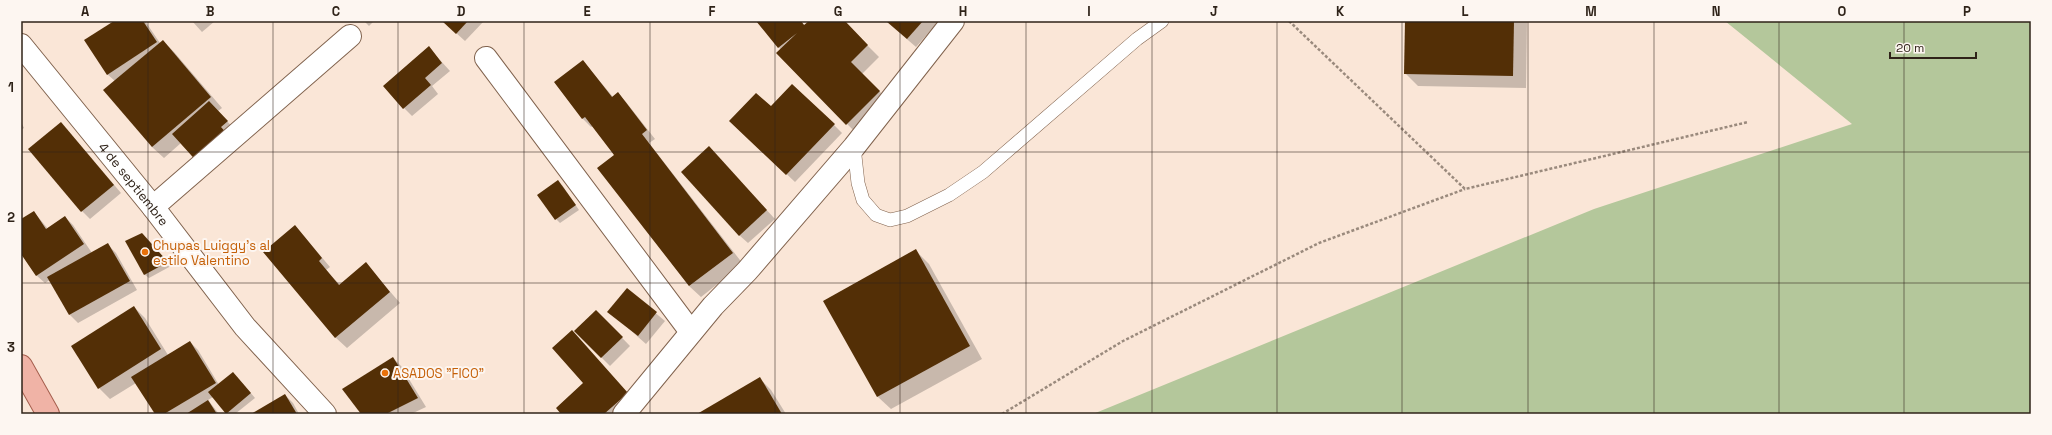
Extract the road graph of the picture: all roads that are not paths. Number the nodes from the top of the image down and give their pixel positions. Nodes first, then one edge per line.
1 (953, 21) edge
2 (1162, 21) edge
3 (350, 36) dead end
4 (21, 45) edge
5 (486, 58) dead end
6 (854, 147) junction
7 (153, 207) junction
8 (691, 332) junction
9 (21, 366) edge
10 (48, 414) edge
11 (325, 414) edge
12 (624, 414) edge

1 - 6 street
2 - 6 lane
3 - 7 street
4 - 7 street, 4 de septiembre
5 - 8 street
6 - 8 street
7 - 11 street, 4 de septiembre
8 - 12 street
9 - 10 main road

